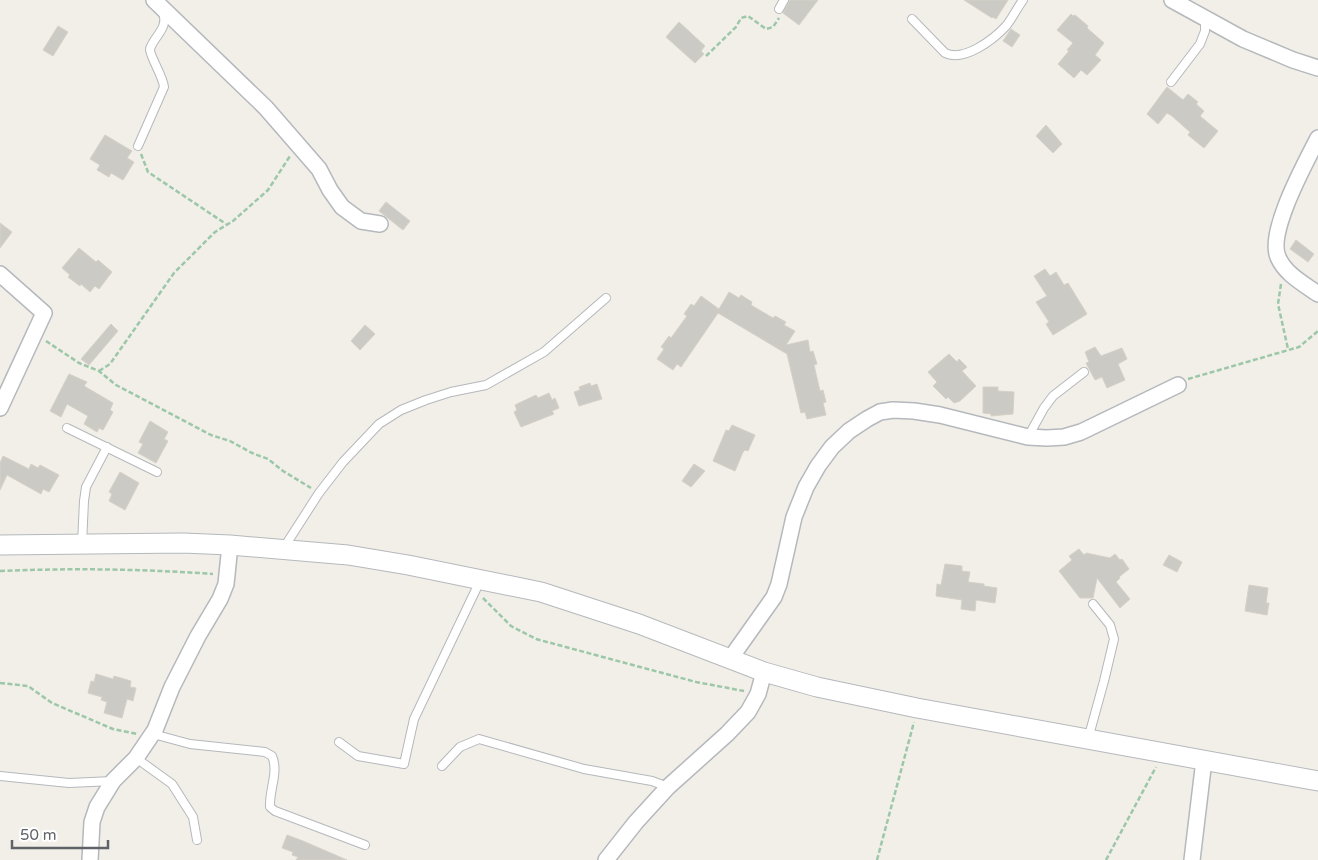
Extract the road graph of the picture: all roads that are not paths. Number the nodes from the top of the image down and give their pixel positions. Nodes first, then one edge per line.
1 (784, 0) edge
2 (1023, 0) edge
3 (1172, 0) edge
4 (158, 3) edge
5 (779, 9) road end
6 (912, 19) dead end
7 (1204, 19) junction
8 (1318, 68) edge
9 (1171, 82) dead end
10 (1318, 138) edge
11 (138, 146) road end
12 (380, 224) dead end
13 (0, 274) edge
14 (1318, 294) edge
15 (606, 298) dead end
16 (1084, 372) dead end
17 (1178, 385) road end
18 (0, 408) edge
19 (67, 428) dead end
20 (1028, 437) junction
21 (107, 447) junction
22 (157, 472) dead end
23 (82, 544) junction
24 (0, 545) edge
25 (230, 545) junction
26 (284, 548) junction
27 (479, 586) junction
28 (1093, 604) dead end
29 (730, 659) junction
30 (764, 672) junction
31 (154, 732) junction
32 (1088, 739) junction
33 (339, 742) dead end
34 (136, 758) junction
35 (1204, 760) junction
36 (442, 766) dead end
37 (0, 776) edge
38 (113, 781) junction
39 (1318, 781) edge
40 (668, 787) junction
41 (197, 840) dead end
42 (365, 846) dead end
43 (90, 860) edge
44 (606, 860) edge
45 (1192, 860) edge

1 - 5 lane
2 - 6 lane
3 - 7 street
4 - 11 lane
4 - 12 street
7 - 8 street
7 - 9 lane
10 - 14 street
13 - 18 street
15 - 26 lane
16 - 20 lane
17 - 20 street
19 - 21 lane
20 - 29 street
21 - 22 lane
21 - 23 lane
23 - 24 street
23 - 25 street
25 - 26 street
25 - 31 street
26 - 27 street
27 - 29 street
27 - 33 lane
28 - 32 lane
29 - 30 street
30 - 32 street
30 - 40 street
31 - 34 street
31 - 42 lane
32 - 35 street
34 - 38 street
34 - 41 lane
35 - 39 street
35 - 45 street
36 - 40 lane
37 - 38 lane
38 - 43 street
40 - 44 street

